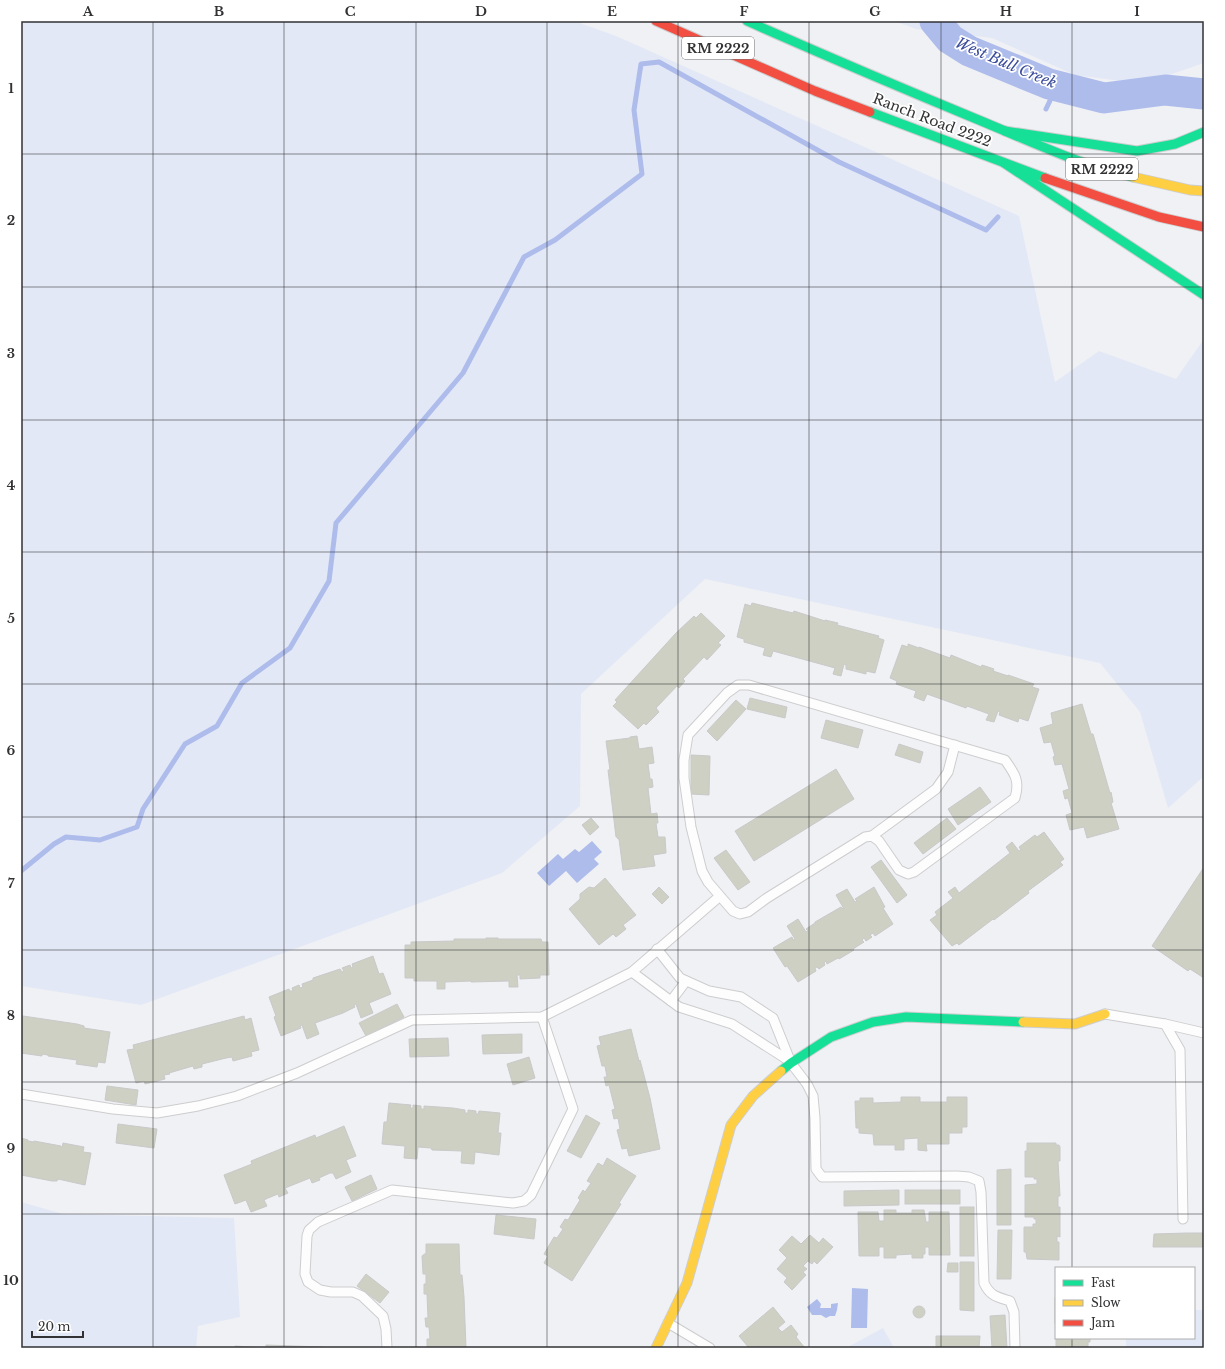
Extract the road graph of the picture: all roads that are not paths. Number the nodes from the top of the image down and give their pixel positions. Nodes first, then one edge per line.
1 (656, 21) edge
2 (747, 21) edge
3 (1005, 131) junction
4 (1204, 132) edge
5 (1004, 163) junction
6 (1204, 191) edge
7 (1204, 227) edge
8 (1204, 295) edge
9 (955, 745) junction
10 (872, 836) junction
11 (720, 896) junction
12 (657, 949) junction
13 (632, 972) junction
14 (686, 981) junction
15 (671, 1001) junction
16 (1105, 1014) joint
17 (542, 1017) junction
18 (1164, 1024) junction
19 (1204, 1033) edge
20 (791, 1063) junction
21 (21, 1094) edge
22 (1183, 1220) dead end
23 (668, 1323) junction
24 (386, 1348) edge
25 (656, 1348) edge
26 (710, 1348) edge
27 (1015, 1348) edge

1 - 5 main road, Ranch Road 2222 / RM 2222
2 - 3 main road, Ranch Road 2222 / RM 2222
3 - 4 main road
3 - 6 main road, RM 2222
5 - 7 main road, Ranch Road 2222 / RM 2222
5 - 8 main road
9 - 10 lane
9 - 10 lane
9 - 11 lane
10 - 11 lane
11 - 12 lane
12 - 13 lane
12 - 14 lane
13 - 15 lane
13 - 17 lane
14 - 15 lane
14 - 20 lane
15 - 20 lane
16 - 18 lane
16 - 20 main road
17 - 21 lane
17 - 24 lane
18 - 19 lane
18 - 22 lane
20 - 23 main road
20 - 27 lane
23 - 25 main road
23 - 26 lane

